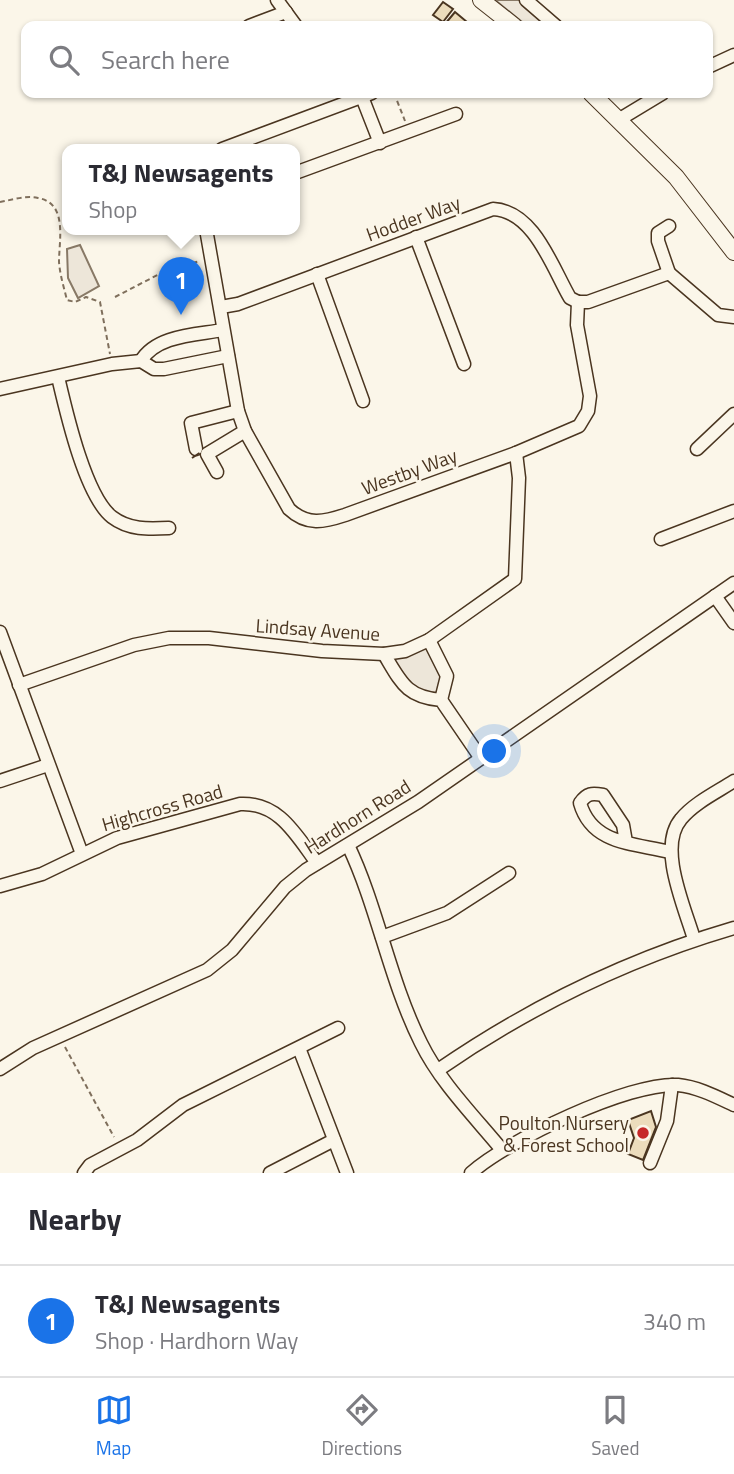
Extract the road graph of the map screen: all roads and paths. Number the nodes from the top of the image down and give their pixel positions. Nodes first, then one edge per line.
1 (277, 0) edge
2 (481, 0) edge
3 (526, 0) edge
4 (286, 12) junction
5 (262, 21) edge
6 (292, 21) edge
7 (508, 21) edge
8 (550, 21) edge
9 (734, 55) edge
10 (713, 66) edge
11 (343, 98) edge
12 (368, 98) edge
13 (396, 98) edge
14 (597, 98) edge
15 (655, 98) edge
16 (456, 114) dead end
17 (620, 119) junction
18 (410, 131) junction
19 (380, 143) junction
20 (234, 144) edge
21 (300, 175) edge
22 (0, 202) edge
23 (669, 226) dead end
24 (207, 235) edge
25 (416, 237) junction
26 (734, 252) edge
27 (211, 259) junction
28 (669, 273) junction
29 (317, 274) junction
30 (115, 297) dead end
31 (578, 302) junction
32 (221, 307) junction
33 (734, 317) edge
34 (223, 330) junction
35 (228, 356) junction
36 (141, 361) junction
37 (112, 364) junction
38 (464, 364) dead end
39 (58, 377) junction
40 (0, 389) edge
41 (363, 401) dead end
42 (238, 411) junction
43 (734, 414) edge
44 (245, 431) junction
45 (700, 441) dead end
46 (196, 449) dead end
47 (516, 453) junction
48 (217, 472) dead end
49 (734, 511) edge
50 (169, 528) dead end
51 (661, 539) dead end
52 (734, 583) edge
53 (715, 596) junction
54 (734, 623) edge
55 (0, 632) edge
56 (429, 640) junction
57 (384, 654) junction
58 (19, 685) junction
59 (441, 700) junction
60 (480, 757) junction
61 (48, 765) junction
62 (0, 781) edge
63 (734, 781) edge
64 (626, 842) dead end
65 (348, 845) junction
66 (670, 852) junction
67 (82, 854) junction
68 (317, 863) junction
69 (509, 873) dead end
70 (0, 886) edge
71 (734, 929) edge
72 (382, 937) junction
73 (695, 939) junction
74 (338, 1028) dead end
75 (60, 1037) junction
76 (299, 1048) junction
77 (0, 1069) edge
78 (438, 1070) junction
79 (672, 1085) junction
80 (734, 1105) edge
81 (334, 1140) junction
82 (121, 1150) junction
83 (502, 1150) junction
84 (650, 1163) dead end
85 (84, 1173) edge
86 (270, 1173) edge
87 (347, 1173) edge
88 (471, 1173) edge

1 - 4 street
2 - 7 main road
3 - 8 street
4 - 5 street
4 - 6 street
9 - 10 street
11 - 20 street
12 - 19 street
13 - 18 path
14 - 17 main road
15 - 17 street
16 - 18 street
17 - 26 main road
18 - 19 street
19 - 21 street
22 - 37 path
23 - 28 street
24 - 27 street, Westby Way
25 - 29 street, Hodder Way
25 - 31 street, Hodder Way
25 - 38 street
27 - 30 path
27 - 32 street, Westby Way
28 - 31 street
28 - 33 street
29 - 32 street, Hodder Way
29 - 41 street
31 - 47 street, Westby Way
32 - 34 street, Westby Way
34 - 35 street, Westby Way
34 - 36 street
35 - 36 street
35 - 42 street, Westby Way
36 - 37 street
37 - 39 street
39 - 40 street
39 - 50 street
42 - 44 street, Westby Way
42 - 46 street
43 - 45 street
44 - 47 street, Westby Way
44 - 48 street
47 - 56 street, Lindsay Avenue
49 - 51 street
52 - 53 street, Hardhorn Road
53 - 54 street
53 - 60 street, Hardhorn Road
55 - 58 street
56 - 57 street, Lindsay Avenue
56 - 59 street
57 - 58 street, Lindsay Avenue
57 - 59 street
58 - 61 street
59 - 60 street
60 - 65 street, Hardhorn Road
61 - 62 street
61 - 67 street
63 - 66 street
64 - 66 street
65 - 68 street, Hardhorn Road
65 - 72 street
66 - 73 street
67 - 68 street, Highcross Road
67 - 70 street, Highcross Road
68 - 75 street, Hardhorn Road
69 - 72 street
71 - 73 street
72 - 78 street
73 - 78 street
74 - 76 street
75 - 77 street, Hardhorn Road
75 - 82 path
76 - 81 street
76 - 82 street
78 - 83 street
79 - 80 street
79 - 83 street
79 - 84 street
81 - 86 street
81 - 87 street
82 - 85 street
83 - 88 street

